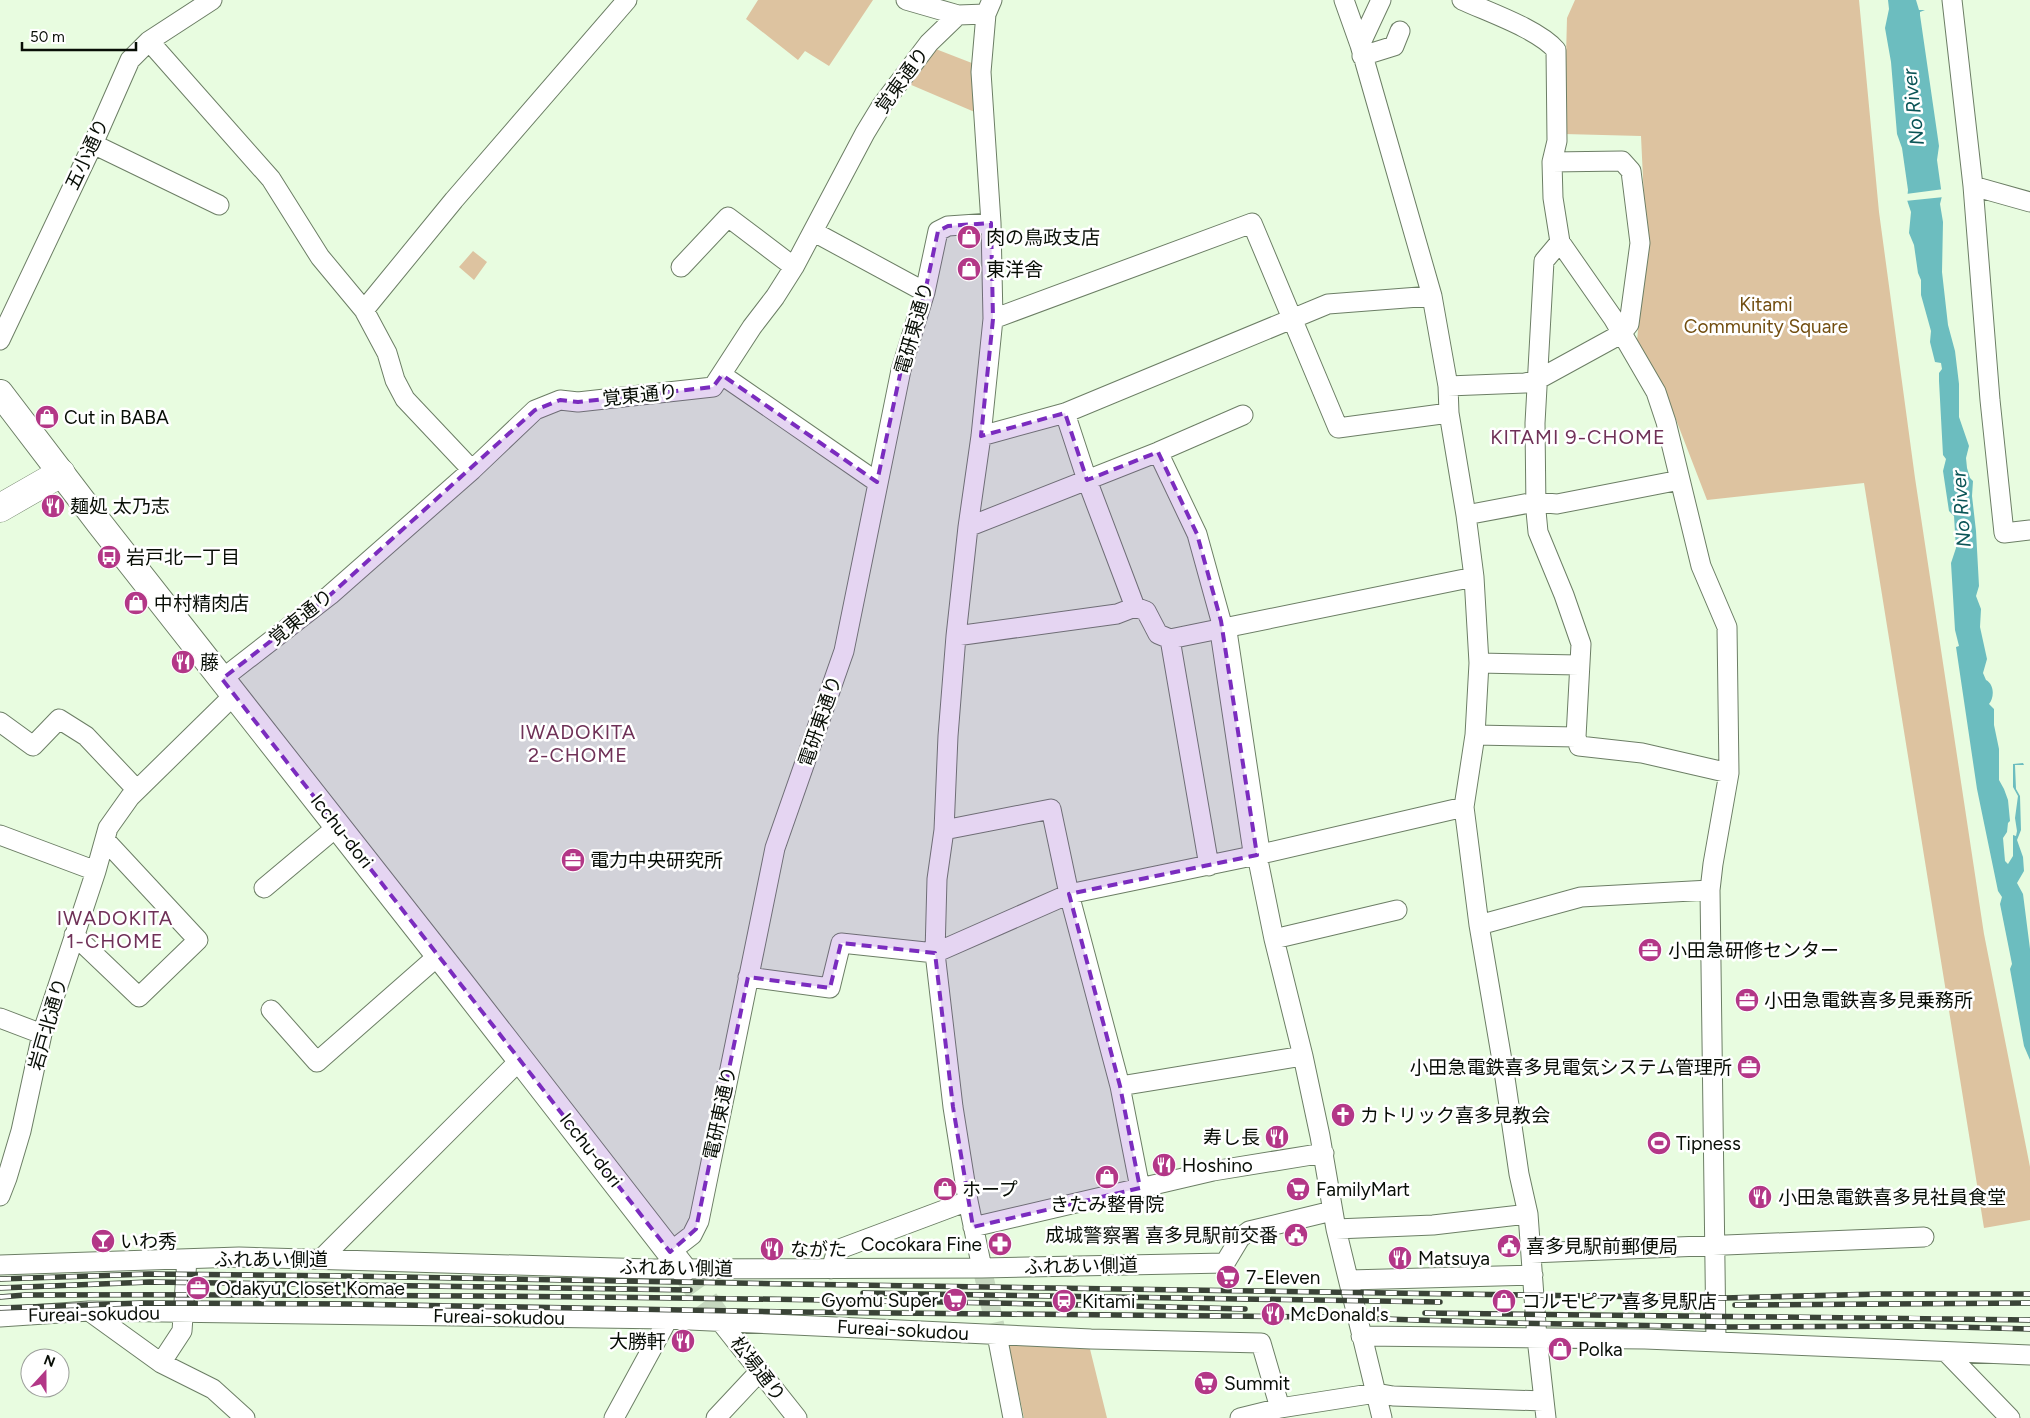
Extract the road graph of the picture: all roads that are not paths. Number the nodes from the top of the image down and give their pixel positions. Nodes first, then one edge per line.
1 (212, 0) edge
2 (626, 0) edge
3 (906, 0) edge
4 (1344, 0) edge
5 (1381, 0) edge
6 (1462, 0) edge
7 (1952, 0) edge
8 (989, 7) edge
9 (958, 15) junction
10 (1400, 31) dead end
11 (149, 41) junction
12 (1361, 50) junction
13 (93, 144) junction
14 (1552, 162) junction
15 (1973, 186) junction
16 (2030, 202) edge
17 (219, 205) dead end
18 (991, 224) junction
19 (814, 232) junction
20 (1560, 242) junction
21 (681, 267) dead end
22 (794, 267) junction
23 (925, 292) junction
24 (1432, 296) junction
25 (364, 310) junction
26 (992, 319) junction
27 (1293, 319) junction
28 (1621, 334) junction
29 (0, 340) edge
30 (722, 375) junction
31 (1537, 380) junction
32 (1448, 386) junction
33 (0, 393) edge
34 (1065, 413) junction
35 (1449, 413) junction
36 (1244, 416) dead end
37 (981, 436) junction
38 (1158, 452) junction
39 (472, 470) junction
40 (61, 473) junction
41 (1087, 480) junction
42 (1680, 480) junction
43 (877, 482) junction
44 (1536, 502) junction
45 (0, 508) edge
46 (1466, 515) junction
47 (968, 527) junction
48 (2030, 530) edge
49 (1474, 577) junction
50 (1136, 607) junction
51 (1223, 628) junction
52 (956, 636) junction
53 (1170, 639) junction
54 (1479, 663) junction
55 (1579, 666) junction
56 (228, 687) junction
57 (1, 724) edge
58 (1475, 736) junction
59 (1576, 737) junction
60 (1730, 773) junction
61 (137, 790) junction
62 (1464, 807) junction
63 (338, 826) junction
64 (944, 830) junction
65 (0, 835) edge
66 (105, 840) junction
67 (1257, 856) junction
68 (1209, 866) junction
69 (96, 871) junction
70 (264, 888) dead end
71 (1710, 890) junction
72 (1069, 894) junction
73 (1397, 910) dead end
74 (1479, 925) junction
75 (74, 935) junction
76 (1274, 939) junction
77 (935, 953) junction
78 (439, 955) junction
79 (748, 976) junction
80 (271, 1010) dead end
81 (0, 1018) edge
82 (42, 1034) junction
83 (1303, 1056) junction
84 (520, 1060) junction
85 (1120, 1086) junction
86 (1324, 1153) junction
87 (4, 1176) edge
88 (1140, 1188) junction
89 (0, 1196) edge
90 (968, 1202) junction
91 (1332, 1211) junction
92 (1528, 1214) junction
93 (973, 1227) junction
94 (1336, 1229) junction
95 (1924, 1237) dead end
96 (1715, 1246) junction
97 (1531, 1253) junction
98 (322, 1258) junction
99 (187, 1259) junction
100 (676, 1260) junction
101 (0, 1264) edge
102 (982, 1268) junction
103 (831, 1269) junction
104 (1533, 1275) junction
105 (1349, 1280) junction
106 (89, 1311) junction
107 (184, 1313) junction
108 (0, 1316) edge
109 (668, 1319) junction
110 (720, 1321) junction
111 (997, 1335) junction
112 (1362, 1336) junction
113 (1537, 1338) junction
114 (1716, 1341) junction
115 (1946, 1352) junction
116 (2030, 1355) edge
117 (161, 1363) junction
118 (760, 1371) junction
119 (1376, 1393) junction
120 (1280, 1408) junction
121 (1545, 1409) edge
122 (245, 1418) edge
123 (614, 1418) edge
124 (716, 1418) edge
125 (797, 1418) edge
126 (1013, 1418) edge
127 (1240, 1418) edge
128 (1382, 1418) edge
129 (2010, 1418) edge

1 - 11 street, 五小通り
2 - 25 street
3 - 9 street
4 - 12 street
5 - 12 street
6 - 14 street
7 - 15 street
8 - 9 street
8 - 18 street
9 - 19 street, 覚東通り
10 - 12 street
11 - 13 street, 五小通り
11 - 25 street
12 - 24 street
13 - 17 street
13 - 29 street, 五小通り
14 - 20 street
14 - 28 street
15 - 16 street
15 - 48 street
18 - 23 street, 電研東通り
18 - 26 street
19 - 22 street, 覚東通り
19 - 23 street
20 - 28 street
20 - 31 street
21 - 22 street
22 - 30 street, 覚東通り
23 - 43 street, 電研東通り
24 - 27 street
24 - 32 street
25 - 39 street
26 - 27 street
26 - 37 street
27 - 34 street
27 - 35 street
28 - 31 street
28 - 42 street
30 - 39 street, 覚東通り
30 - 43 street
31 - 32 street
31 - 44 street
32 - 35 street
33 - 40 street, Icchu-dori
34 - 37 street
34 - 41 street
35 - 46 street
36 - 38 street
37 - 47 street
38 - 41 street
38 - 51 street
39 - 56 street, 覚東通り
40 - 45 main road
40 - 56 street, Icchu-dori
41 - 47 street
41 - 50 street
42 - 44 street
42 - 60 street
43 - 79 street, 電研東通り
44 - 46 street
44 - 55 street
46 - 49 street
47 - 52 street
49 - 51 street
49 - 54 street
50 - 52 street
50 - 53 street
51 - 53 street
51 - 67 street
52 - 64 street
53 - 68 street
54 - 55 street
54 - 58 street
55 - 59 street
56 - 61 street, 岩戸北通り
56 - 63 street, Icchu-dori
57 - 61 street
58 - 59 street
58 - 62 street
59 - 60 street
60 - 71 street
61 - 66 street, 岩戸北通り
62 - 67 street
62 - 74 street
63 - 70 street
63 - 78 street, Icchu-dori
64 - 72 street
64 - 77 street
65 - 69 street
66 - 69 street, 岩戸北通り
66 - 75 street
67 - 68 street
67 - 76 street
68 - 72 street
69 - 75 street, 岩戸北通り
71 - 74 street
71 - 96 street
72 - 77 street
72 - 85 street
73 - 76 street
74 - 92 street
75 - 82 street, 岩戸北通り
76 - 83 street
77 - 79 street
77 - 90 street
78 - 80 street
78 - 84 street, Icchu-dori
79 - 100 street, 電研東通り
81 - 82 street
82 - 87 street, 岩戸北通り
83 - 85 street
83 - 86 street
84 - 98 street
84 - 100 street, Icchu-dori
85 - 88 street
86 - 88 street
86 - 91 street
87 - 89 street, 岩戸北通り
88 - 93 street
90 - 93 street
90 - 103 street
91 - 94 street
91 - 102 street, ふれあい側道
92 - 94 street
92 - 97 street
93 - 102 street
94 - 105 street
95 - 96 street
96 - 97 street
96 - 114 street
97 - 104 street
98 - 99 street, ふれあい側道
98 - 100 street, ふれあい側道
99 - 101 street, ふれあい側道
99 - 107 street
100 - 103 street, ふれあい側道
102 - 103 street, ふれあい側道
104 - 105 street
104 - 113 street
105 - 112 street
106 - 107 street, Fureai-sokudou
106 - 108 street, Fureai-sokudou
106 - 117 street
107 - 109 street, Fureai-sokudou
107 - 117 street
109 - 110 street, Fureai-sokudou
109 - 123 street
110 - 111 street, Fureai-sokudou
110 - 118 street, 松場通り
111 - 120 street, Fureai-sokudou
111 - 126 street
112 - 113 street
112 - 119 street
113 - 114 street
113 - 121 street
114 - 115 street
115 - 116 street
115 - 129 street
117 - 122 street
118 - 124 street
118 - 125 street, 松場通り
119 - 120 street
119 - 121 street
119 - 128 street
120 - 127 street

